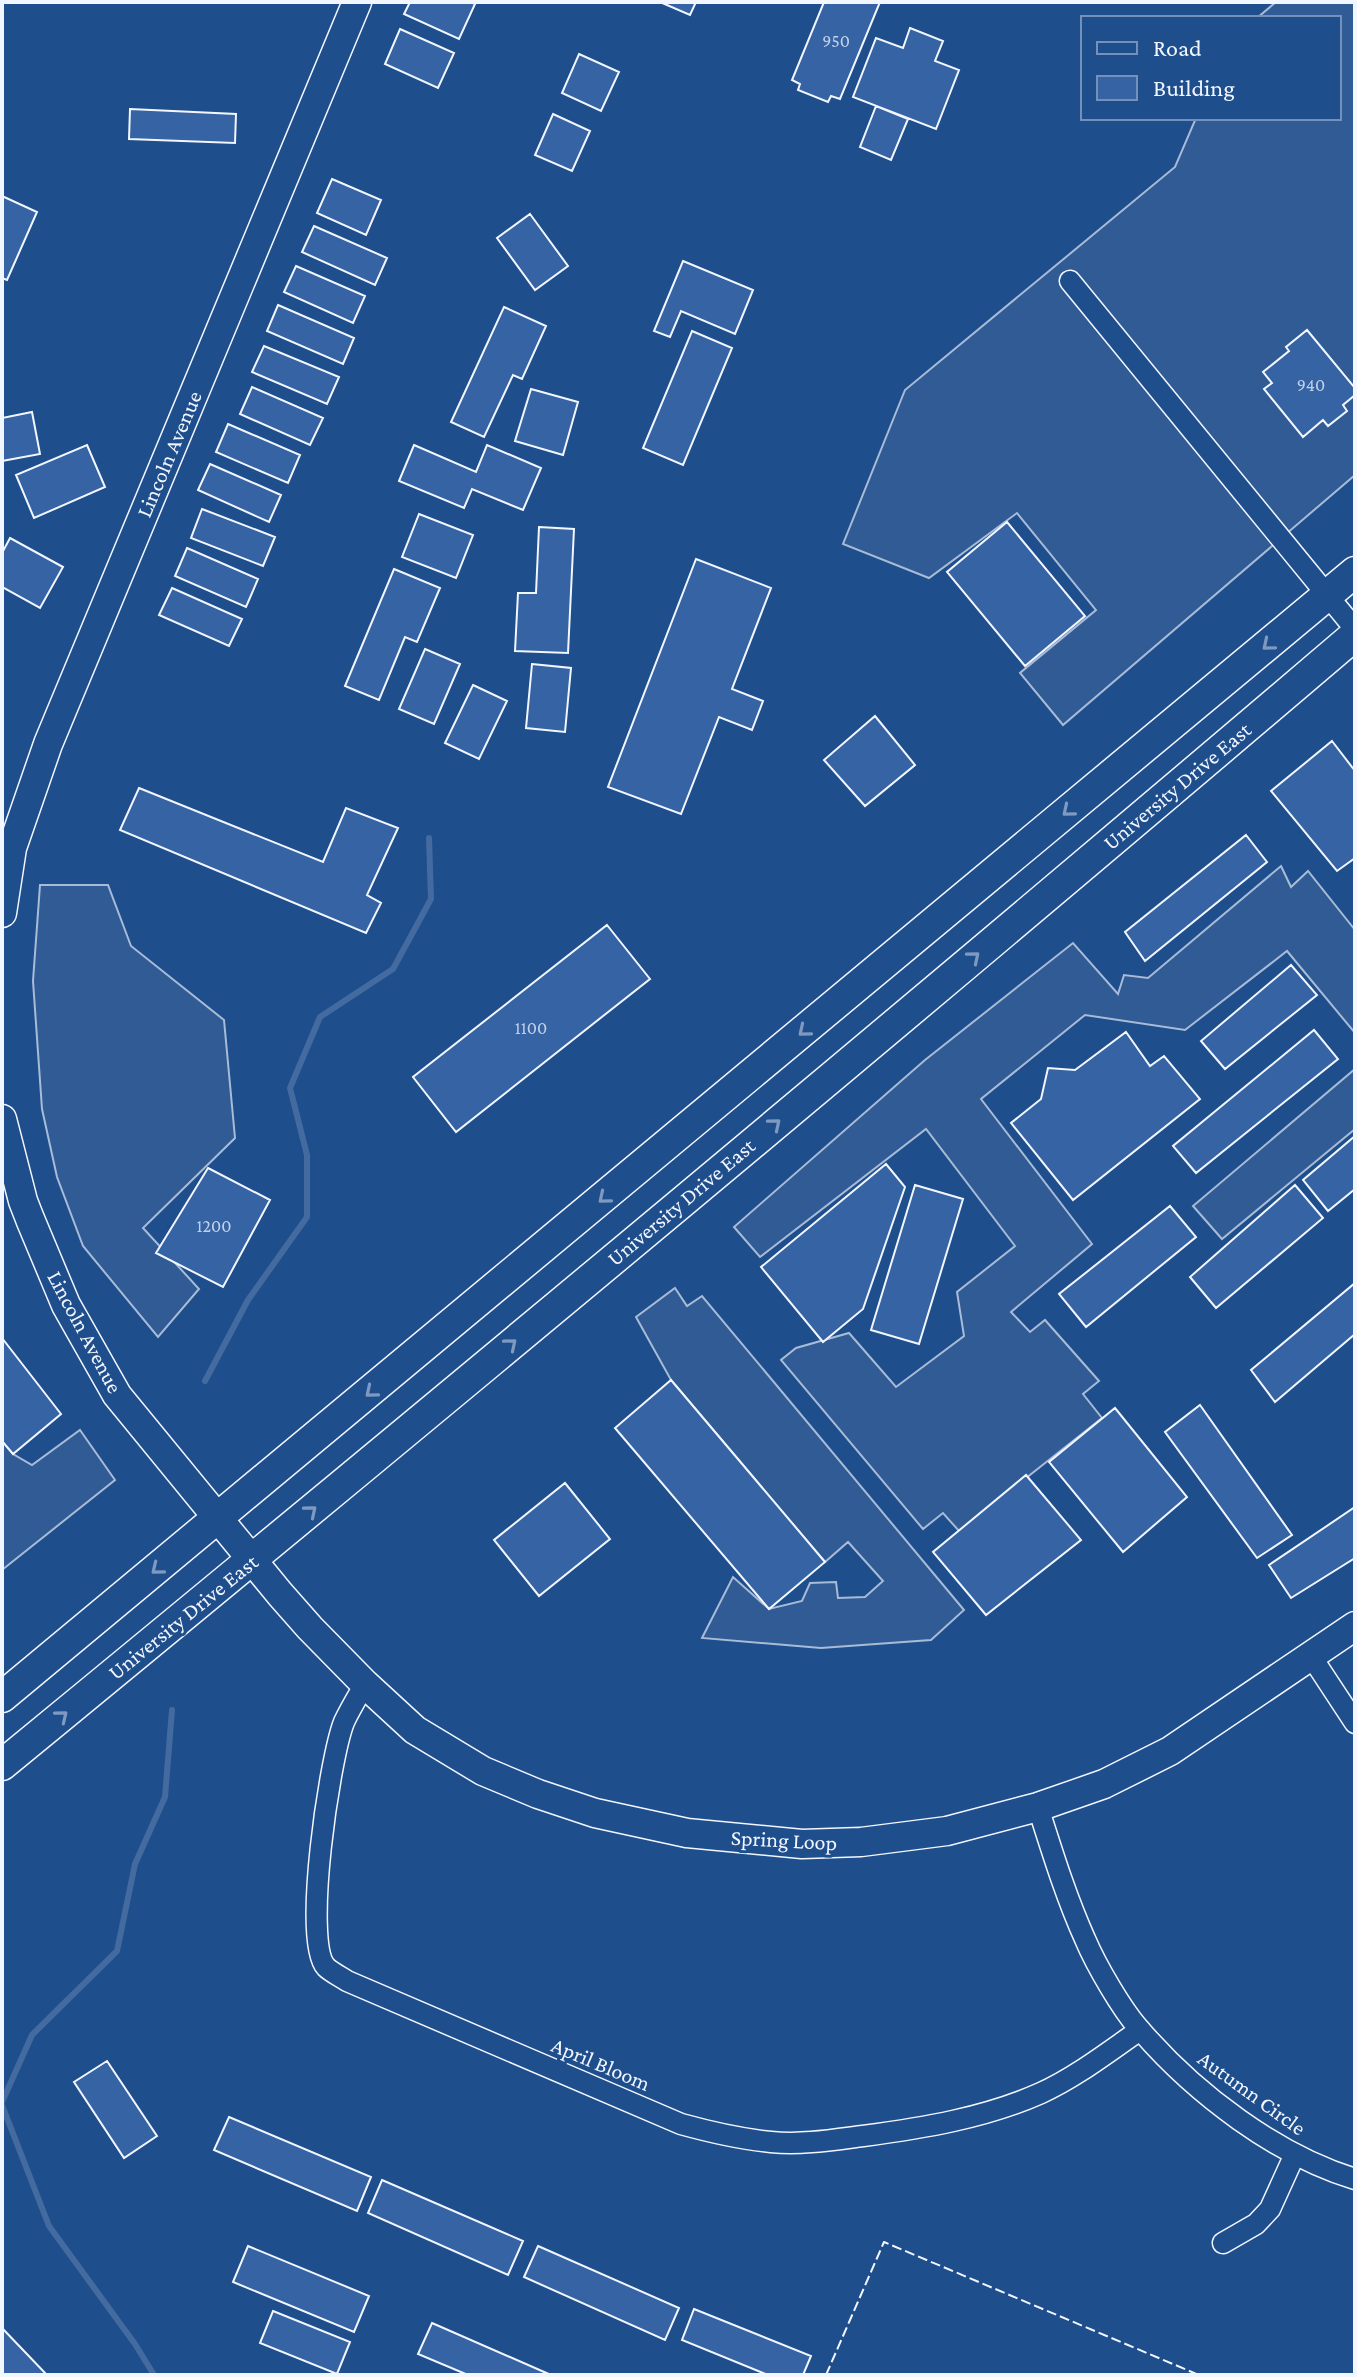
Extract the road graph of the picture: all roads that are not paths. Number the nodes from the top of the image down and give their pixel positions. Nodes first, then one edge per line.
1 (357, 2) edge
2 (1070, 281) dead end
3 (1355, 572) edge
4 (1328, 595) junction
5 (1355, 632) edge
6 (7, 846) edge
7 (2, 913) edge
8 (843, 998) junction
9 (879, 1037) junction
10 (2, 1119) edge
11 (217, 1519) junction
12 (251, 1561) junction
13 (1355, 1626) edge
14 (1311, 1656) junction
15 (365, 1684) junction
16 (2, 1697) edge
17 (1355, 1723) edge
18 (2, 1765) edge
19 (1038, 1807) junction
20 (1140, 2030) junction
21 (1295, 2154) junction
22 (1355, 2179) edge
23 (1223, 2243) dead end

1 - 6 street, Lincoln Avenue
2 - 4 street
3 - 4 main road
4 - 5 street
4 -> 8 main road
9 -> 5 main road, University Drive East
6 - 7 street, Lincoln Avenue
8 - 9 main road
8 -> 11 main road
12 -> 9 main road, University Drive East
10 - 11 street, Lincoln Avenue
11 - 12 street, Lincoln Avenue
11 -> 16 main road
12 - 15 street, Spring Loop
18 -> 12 main road, University Drive East
13 - 14 street, Spring Loop
14 - 17 street
14 - 19 street, Spring Loop
15 - 19 street, Spring Loop
15 - 20 street, April Bloom
19 - 20 street, Autumn Circle
20 - 21 street, Autumn Circle
21 - 22 street, Autumn Circle
21 - 23 street

